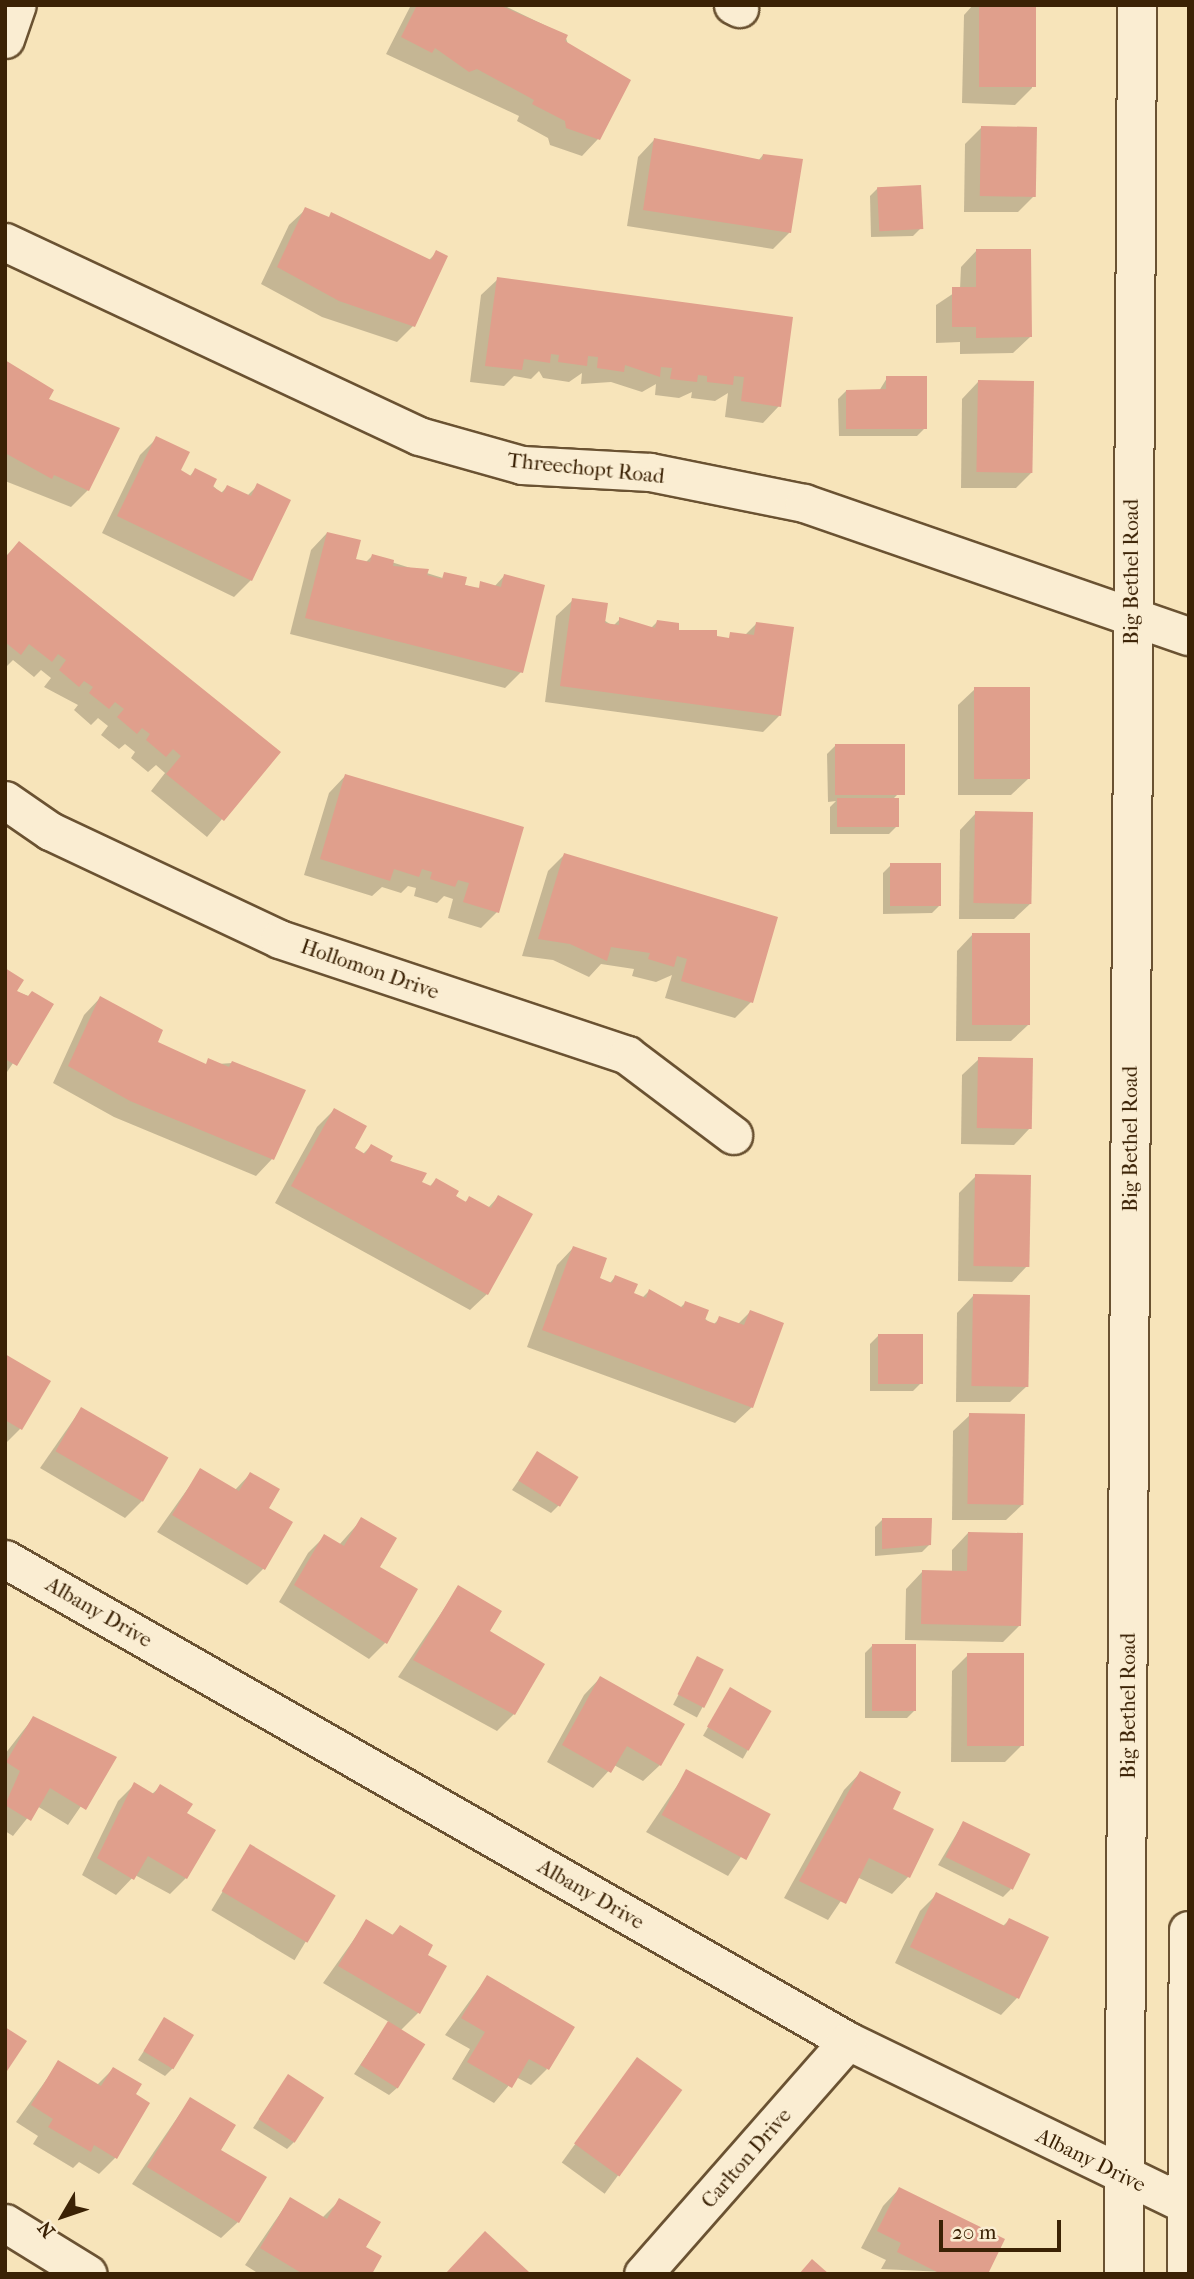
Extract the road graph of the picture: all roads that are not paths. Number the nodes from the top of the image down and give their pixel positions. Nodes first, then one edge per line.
1 (17, 5) edge
2 (1137, 5) edge
3 (5, 39) edge
4 (5, 242) edge
5 (1130, 616) junction
6 (1189, 636) edge
7 (5, 800) edge
8 (733, 1135) dead end
9 (5, 1559) edge
10 (1189, 1931) edge
11 (848, 2042) junction
12 (1124, 2176) junction
13 (1187, 2206) edge
14 (5, 2223) edge
15 (88, 2274) edge
16 (643, 2274) edge
17 (1124, 2274) edge
18 (1186, 2274) edge

1 - 3 street
2 - 5 main road, Big Bethel Road
4 - 5 street, Threechopt Road
5 - 6 street, Threechopt Road
5 - 12 main road, Big Bethel Road
7 - 8 street, Hollomon Drive
9 - 11 street, Albany Drive
10 - 13 main road
11 - 12 street, Albany Drive
11 - 16 street, Carlton Drive
12 - 13 street, Albany Drive
12 - 17 main road, Big Bethel Road
13 - 18 main road
14 - 15 street

